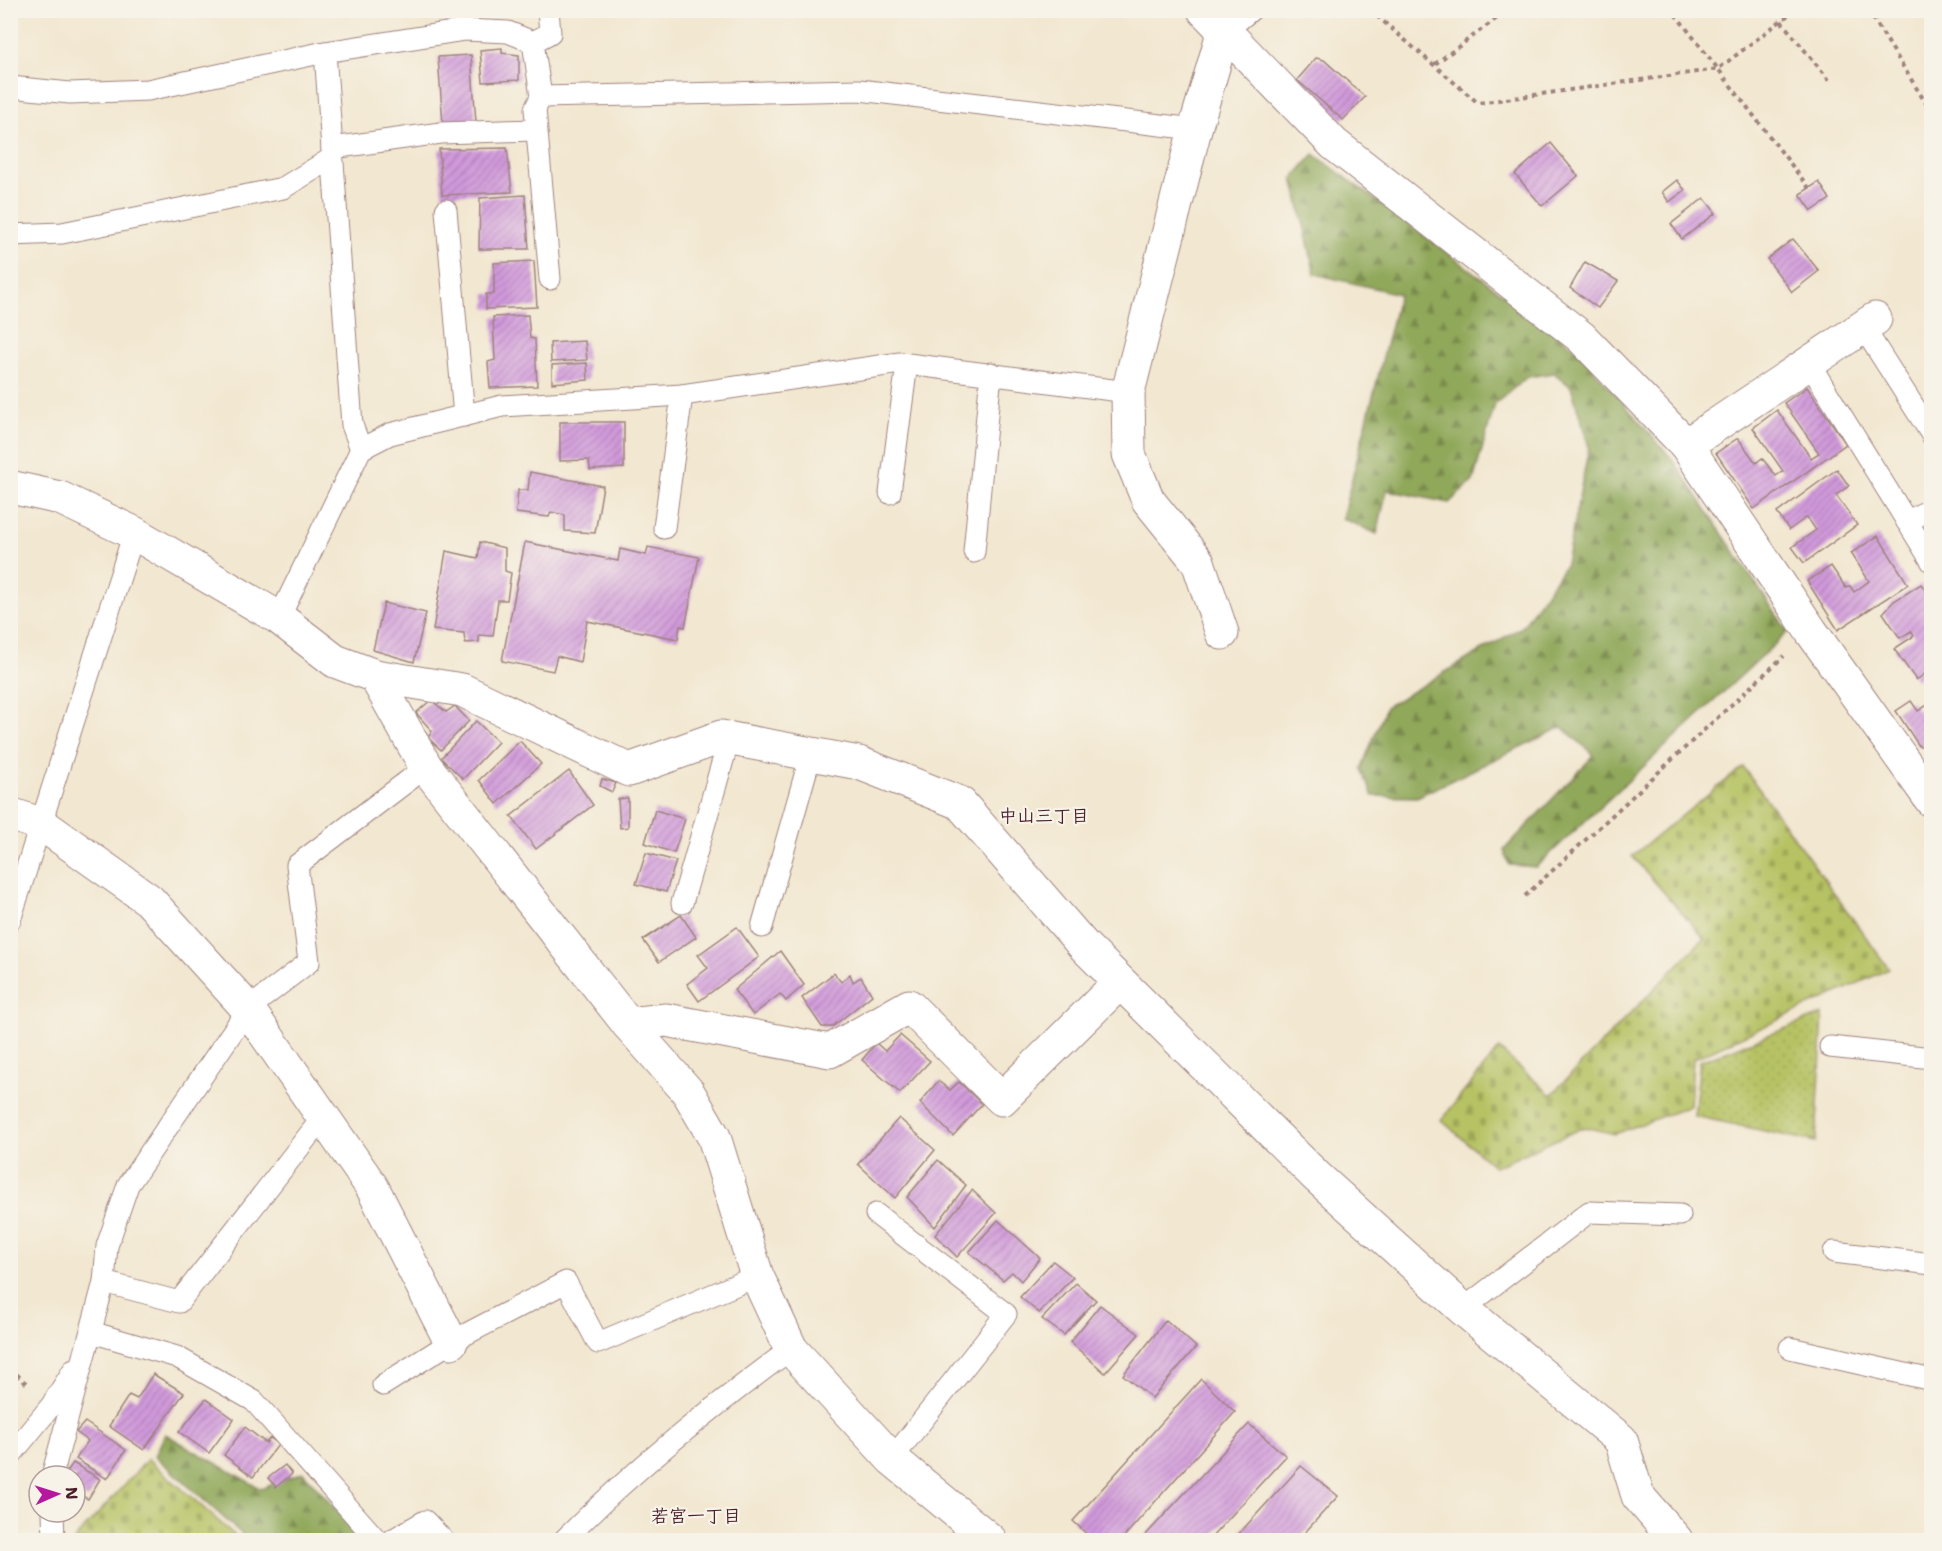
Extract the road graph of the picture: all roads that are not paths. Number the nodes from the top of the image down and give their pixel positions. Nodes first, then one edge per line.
1 (548, 10) edge
2 (1251, 10) edge
3 (1214, 22) edge
4 (533, 42) junction
5 (325, 52) junction
6 (10, 87) edge
7 (541, 97) junction
8 (1196, 129) junction
9 (536, 130) junction
10 (332, 153) junction
11 (446, 210) dead end
12 (10, 236) edge
13 (550, 279) dead end
14 (1869, 323) joint
15 (1809, 363) junction
16 (907, 364) junction
17 (991, 373) junction
18 (1128, 392) junction
19 (682, 395) junction
20 (464, 416) junction
21 (1932, 435) edge
22 (1686, 445) junction
23 (361, 449) junction
24 (10, 487) edge
25 (890, 493) dead end
26 (1932, 508) edge
27 (1907, 522) junction
28 (664, 528) dead end
29 (134, 533) junction
30 (974, 552) dead end
31 (1932, 562) edge
32 (279, 618) junction
33 (1222, 633) dead end
34 (375, 676) junction
35 (729, 739) junction
36 (811, 754) junction
37 (426, 767) junction
38 (1932, 801) edge
39 (10, 814) edge
40 (43, 825) junction
41 (682, 903) dead end
42 (10, 920) edge
43 (762, 927) dead end
44 (1119, 982) junction
45 (248, 1009) junction
46 (628, 1024) junction
47 (1830, 1047) dead end
48 (1932, 1058) edge
49 (323, 1118) junction
50 (876, 1214) dead end
51 (1680, 1215) dead end
52 (1834, 1252) dead end
53 (1932, 1264) edge
54 (757, 1276) junction
55 (104, 1282) junction
56 (1463, 1309) junction
57 (88, 1341) junction
58 (451, 1342) junction
59 (1790, 1348) dead end
60 (791, 1349) junction
61 (1932, 1380) edge
62 (383, 1385) dead end
63 (10, 1456) edge
64 (892, 1460) junction
65 (55, 1464) edge
66 (53, 1524) edge
67 (54, 1540) edge
68 (377, 1540) edge
69 (392, 1540) edge
70 (443, 1540) edge
71 (564, 1540) edge
72 (990, 1540) edge
73 (1676, 1540) edge

1 - 4 lane
2 - 3 lane
3 - 8 street
3 - 22 street
4 - 5 lane
4 - 7 lane
5 - 6 lane
5 - 10 lane
7 - 8 lane
7 - 9 lane
8 - 18 street
9 - 10 lane
9 - 13 lane
10 - 12 lane
10 - 23 lane
11 - 20 lane
14 - 15 street
14 - 21 lane
15 - 22 street
15 - 27 lane
16 - 17 lane
16 - 19 lane
16 - 25 lane
17 - 18 lane
17 - 30 lane
18 - 33 street
19 - 20 lane
19 - 28 lane
20 - 23 lane
22 - 38 street
23 - 32 lane
24 - 29 street
26 - 27 lane
27 - 31 lane
29 - 32 street
29 - 40 lane
32 - 34 street
34 - 35 street
34 - 37 street
35 - 36 street
35 - 41 lane
36 - 43 lane
36 - 44 street
37 - 45 lane
37 - 46 street
39 - 40 street
40 - 42 lane
40 - 45 street
44 - 46 street
44 - 56 street
45 - 49 street
45 - 55 lane
46 - 54 street
47 - 48 lane
49 - 55 lane
49 - 58 street
50 - 64 lane
51 - 56 lane
52 - 53 lane
54 - 58 lane
54 - 60 street
55 - 57 lane
56 - 73 street
57 - 63 lane
57 - 65 lane
57 - 68 lane
58 - 62 lane
59 - 61 lane
60 - 64 street
60 - 71 lane
64 - 72 street
66 - 67 lane
69 - 70 lane

